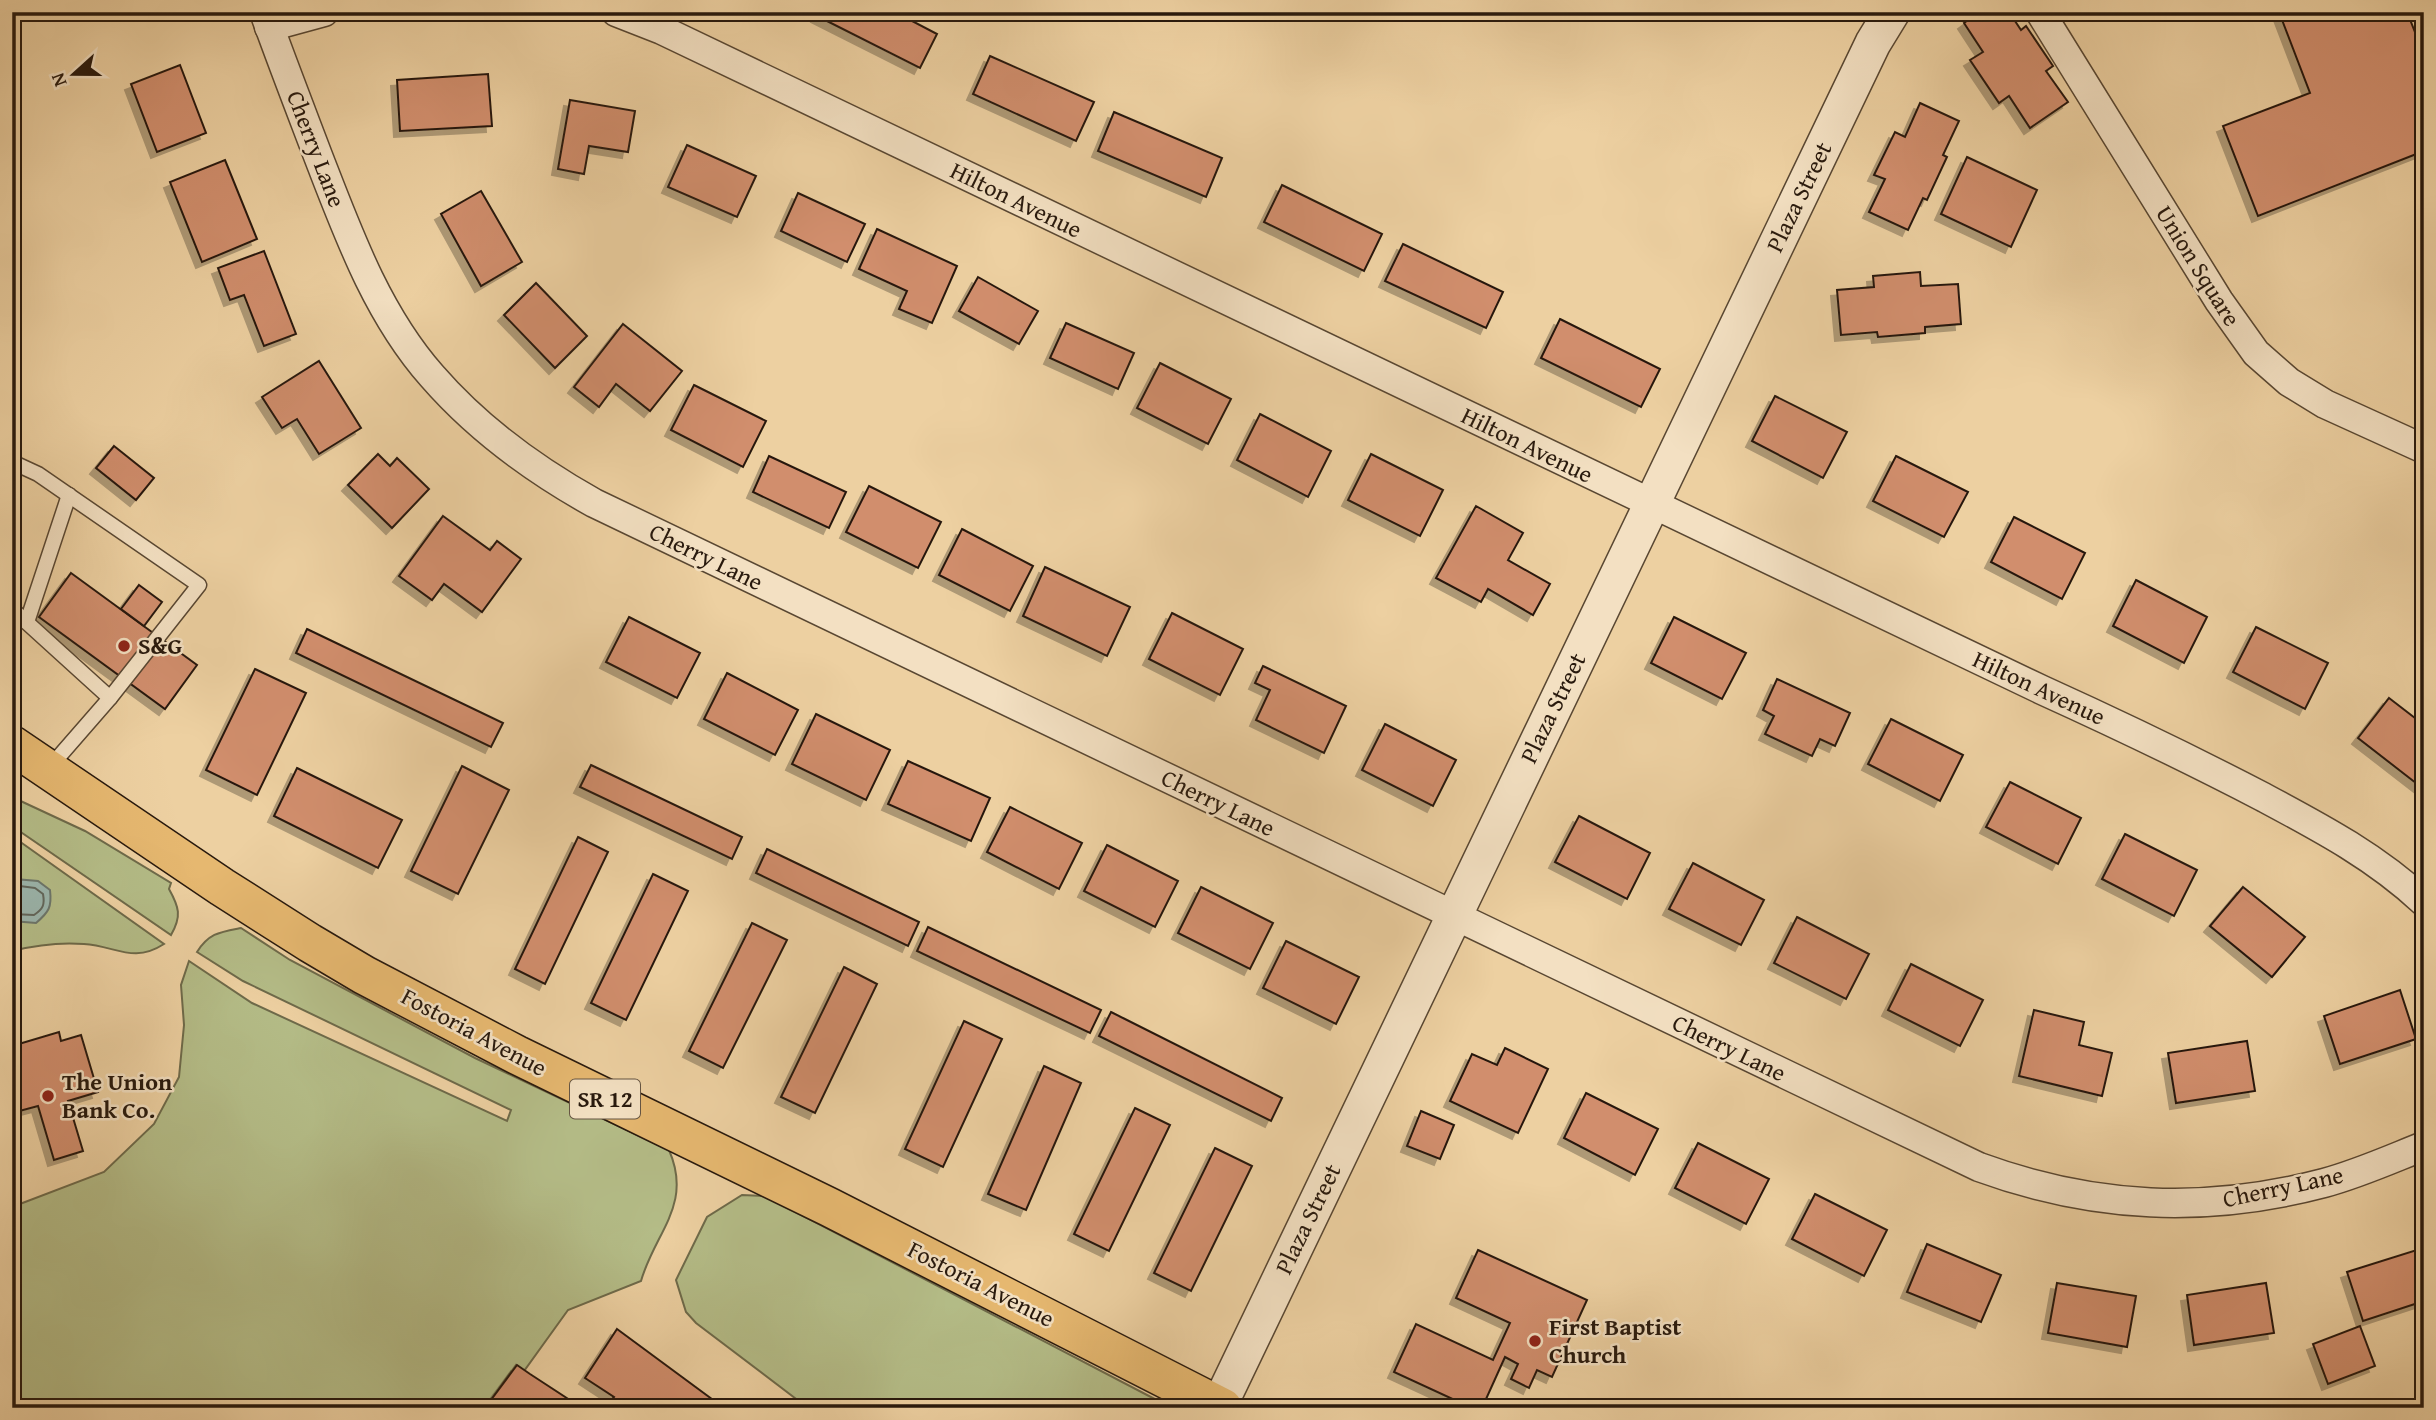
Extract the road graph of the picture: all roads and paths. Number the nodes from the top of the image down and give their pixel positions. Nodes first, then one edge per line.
1 (324, 12) edge
2 (616, 12) edge
3 (1892, 12) edge
4 (2040, 12) edge
5 (267, 20) edge
6 (2424, 449) edge
7 (12, 462) edge
8 (69, 495) junction
9 (1651, 504) junction
10 (12, 609) edge
11 (27, 622) junction
12 (110, 698) junction
13 (12, 745) edge
14 (48, 769) junction
15 (2424, 902) edge
16 (1453, 916) junction
17 (2424, 1146) edge
18 (1221, 1407) edge

1 - 5 street
2 - 9 street, Hilton Avenue
3 - 9 street, Plaza Street
4 - 6 street, Union Square
5 - 16 street, Cherry Lane
7 - 8 lane
8 - 11 lane
8 - 12 lane
9 - 15 street, Hilton Avenue
9 - 16 street, Plaza Street
10 - 11 lane
11 - 12 lane
12 - 14 lane
13 - 14 main road, Fostoria Avenue / SR 12
14 - 18 main road, Fostoria Avenue / SR 12
16 - 17 street, Cherry Lane
16 - 18 street, Plaza Street

